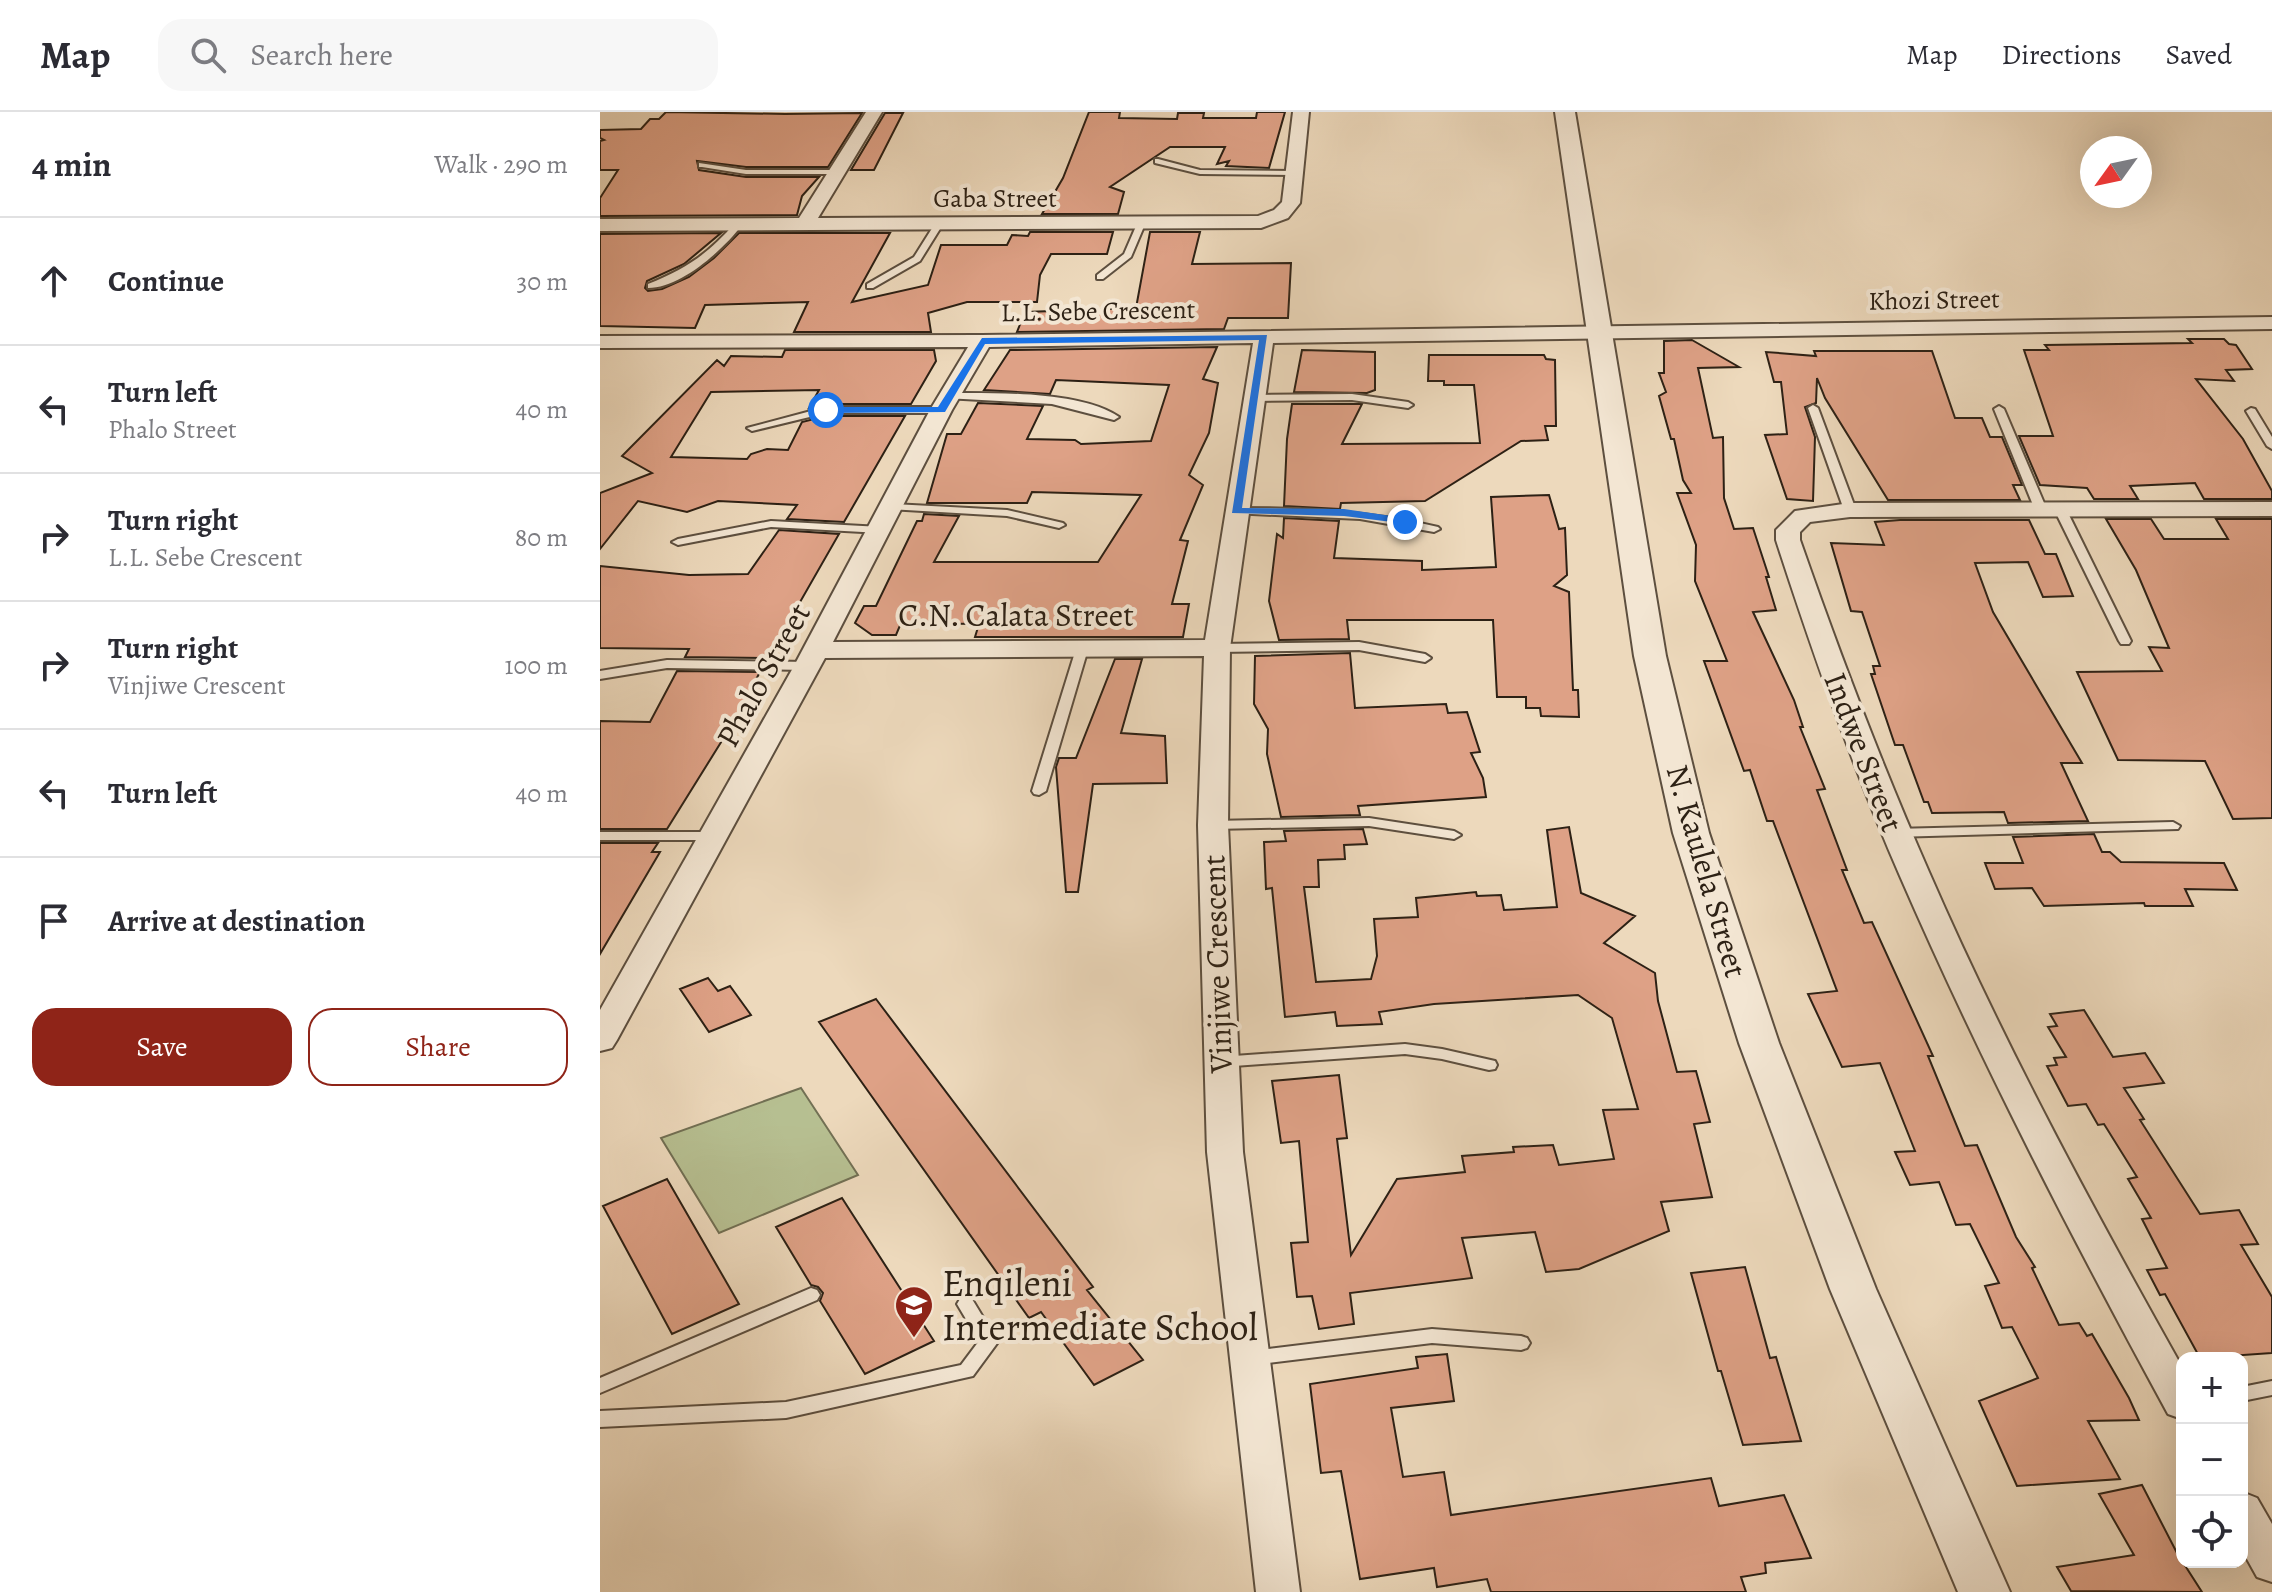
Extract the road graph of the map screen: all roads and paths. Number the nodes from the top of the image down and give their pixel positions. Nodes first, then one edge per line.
1 (874, 112) edge
2 (1301, 112) edge
3 (1565, 112) edge
4 (1158, 161) dead end
5 (702, 165) dead end
6 (836, 172) junction
7 (1294, 173) junction
8 (805, 224) junction
9 (939, 224) junction
10 (1141, 224) junction
11 (600, 225) edge
12 (738, 225) junction
13 (1100, 277) dead end
14 (651, 286) dead end
15 (870, 286) dead end
16 (2272, 323) edge
17 (1597, 334) junction
18 (1264, 337) junction
19 (982, 341) junction
20 (600, 342) edge
21 (1253, 398) junction
22 (945, 403) junction
23 (1408, 405) dead end
24 (1813, 408) dead end
25 (1999, 409) dead end
26 (2251, 411) dead end
27 (1114, 417) dead end
28 (752, 428) dead end
29 (2272, 446) edge
30 (2272, 509) edge
31 (1850, 510) junction
32 (1236, 511) junction
33 (2051, 511) junction
34 (887, 518) junction
35 (1059, 525) dead end
36 (1434, 529) dead end
37 (678, 542) dead end
38 (2125, 641) dead end
39 (1217, 648) junction
40 (1082, 649) junction
41 (811, 658) junction
42 (1425, 658) dead end
43 (600, 675) edge
44 (1039, 791) dead end
45 (1213, 825) junction
46 (2173, 826) dead end
47 (1894, 833) junction
48 (1454, 835) dead end
49 (600, 836) edge
50 (712, 836) junction
51 (600, 1040) edge
52 (1220, 1062) junction
53 (1489, 1065) dead end
54 (811, 1295) dead end
55 (966, 1304) dead end
56 (1521, 1343) dead end
57 (1248, 1359) junction
58 (600, 1386) edge
59 (2272, 1388) edge
60 (2176, 1392) edge
61 (2248, 1393) edge
62 (600, 1419) edge
63 (2248, 1521) edge
64 (2272, 1564) edge
65 (1278, 1592) edge
66 (1984, 1592) edge

1 - 6 street
2 - 7 street, Gaba Street
3 - 17 street, N. Kaulela Street
4 - 7 lane
5 - 6 lane
6 - 8 street
7 - 10 street, Gaba Street
8 - 9 street, Gaba Street
8 - 12 street, Gaba Street
9 - 10 street, Gaba Street
9 - 15 lane
10 - 13 lane
11 - 12 street, Gaba Street
12 - 14 lane
16 - 17 street, Khozi Street
17 - 18 street, L.L. Sebe Crescent
17 - 66 street, N. Kaulela Street
18 - 19 street, L.L. Sebe Crescent
18 - 21 street, Vinjiwe Crescent
19 - 20 street, L.L. Sebe Crescent
19 - 22 street, Phalo Street
21 - 23 lane
21 - 32 street, Vinjiwe Crescent
22 - 27 lane
22 - 28 lane
22 - 34 street, Phalo Street
24 - 31 lane
25 - 33 lane
26 - 29 lane
30 - 33 street, Indwe Street
31 - 33 street, Indwe Street
31 - 47 street, Indwe Street
32 - 36 lane
32 - 39 street, Vinjiwe Crescent
33 - 38 lane
34 - 35 lane
34 - 37 lane
34 - 41 street, Phalo Street
39 - 40 street, C.N. Calata Street
39 - 42 lane
39 - 45 street, Vinjiwe Crescent
40 - 41 street, C.N. Calata Street
40 - 44 lane
41 - 43 lane
41 - 50 street, Phalo Street
45 - 48 lane
45 - 52 street, Vinjiwe Crescent
46 - 47 lane
47 - 60 street, Indwe Street
49 - 50 lane
50 - 51 street, Phalo Street
52 - 53 lane
52 - 57 street, Vinjiwe Crescent
54 - 58 lane
55 - 62 lane
56 - 57 lane
57 - 65 street, Vinjiwe Crescent
59 - 61 lane
63 - 64 street

